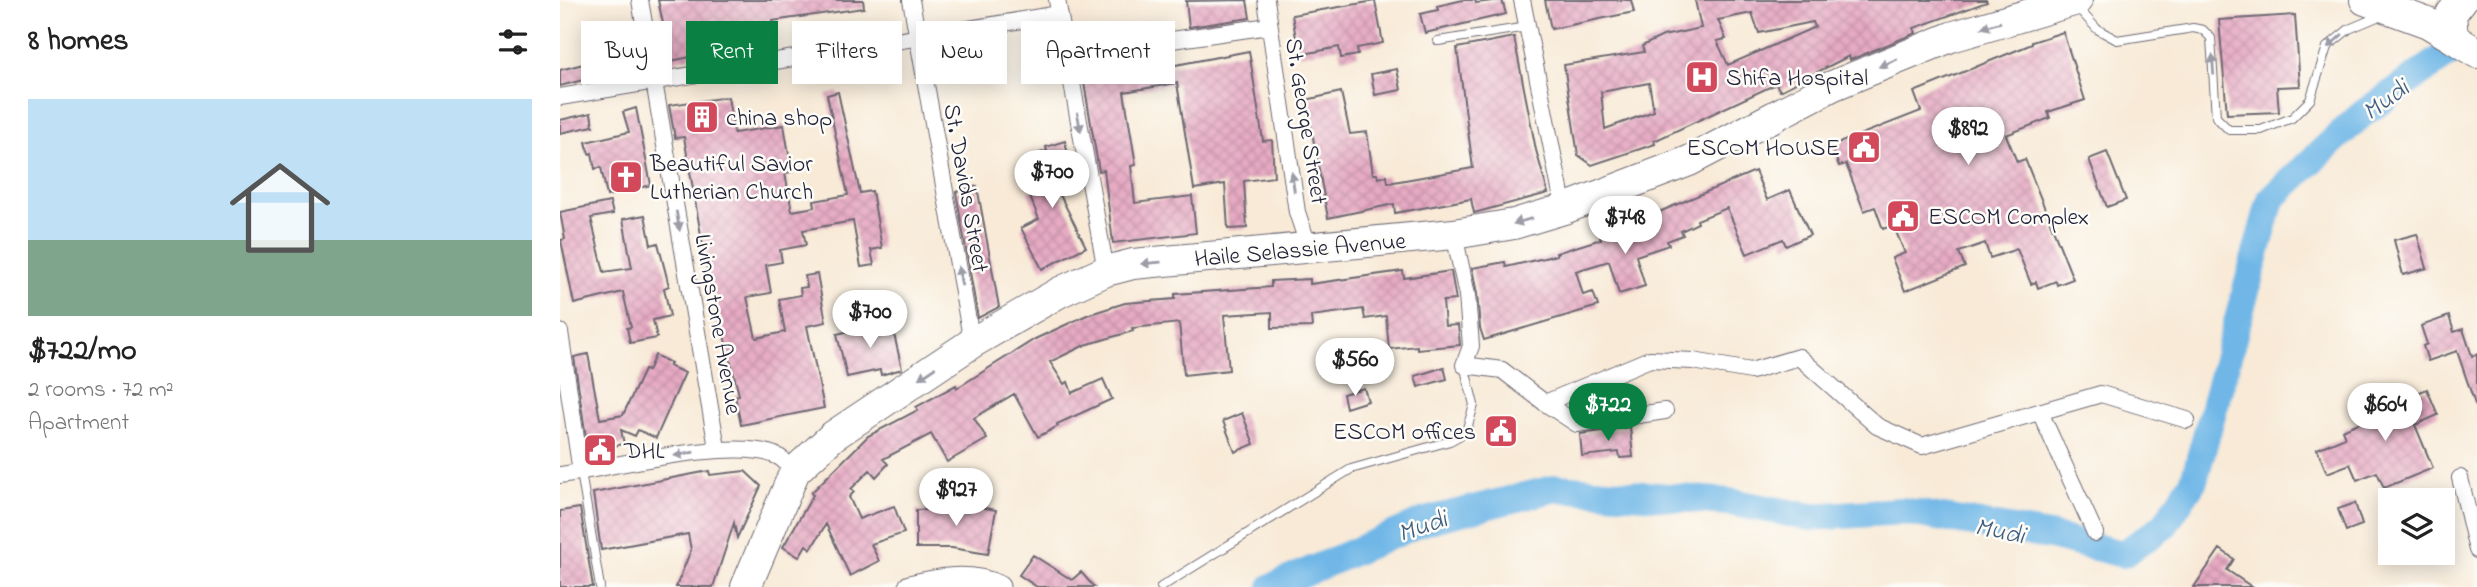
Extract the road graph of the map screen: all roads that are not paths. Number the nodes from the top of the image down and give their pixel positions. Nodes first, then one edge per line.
1 (640, 0) edge
2 (911, 0) edge
3 (1266, 0) edge
4 (1522, 0) edge
5 (2365, 0) edge
6 (2462, 0) edge
7 (2074, 1) edge
8 (1058, 7) edge
9 (2395, 10) junction
10 (644, 21) edge
11 (992, 21) edge
12 (1269, 26) junction
13 (1527, 27) junction
14 (916, 31) edge
15 (916, 37) edge
16 (1175, 40) edge
17 (1438, 41) dead end
18 (2465, 45) edge
19 (672, 78) edge
20 (636, 84) edge
21 (655, 84) edge
22 (925, 84) edge
23 (1073, 84) edge
24 (560, 97) edge
25 (1564, 209) junction
26 (1454, 234) junction
27 (1309, 248) junction
28 (1105, 271) junction
29 (560, 332) edge
30 (972, 343) junction
31 (1464, 365) junction
32 (1545, 403) junction
33 (1665, 411) dead end
34 (2040, 412) junction
35 (2187, 420) dead end
36 (717, 448) junction
37 (795, 471) junction
38 (581, 472) junction
39 (560, 475) edge
40 (2460, 478) dead end
41 (2095, 533) dead end
42 (2477, 550) edge
43 (747, 586) edge
44 (600, 587) edge
45 (911, 587) edge
46 (998, 587) edge
47 (1161, 587) edge

1 - 10 street, Livingstone Avenue
2 - 14 street, St. Davids Street
3 - 12 street, St. George Street
4 - 13 street
5 - 9 highway
6 - 18 highway
9 -> 7 lane
7 -> 25 highway, Haile Selassie Avenue
8 - 11 street
9 - 18 highway
12 - 16 street
27 -> 12 street, St. George Street
13 - 17 lane
13 - 25 street
15 - 19 street
20 - 24 street
21 -> 36 street, Livingstone Avenue
30 -> 22 street, St. Davids Street
23 -> 28 street
25 -> 26 highway, Haile Selassie Avenue
26 - 27 highway, Haile Selassie Avenue
26 - 31 street
27 -> 28 highway, Haile Selassie Avenue
28 - 30 highway, Haile Selassie Avenue
29 - 38 street
30 -> 37 highway, Haile Selassie Avenue
31 - 32 street
31 - 47 lane
32 - 33 street
32 - 34 street
34 - 35 street
34 - 41 street
36 - 37 street
36 -> 38 street
37 - 43 highway, Haile Selassie Avenue
38 - 39 street
38 - 44 lane
40 - 42 street
45 - 46 street

